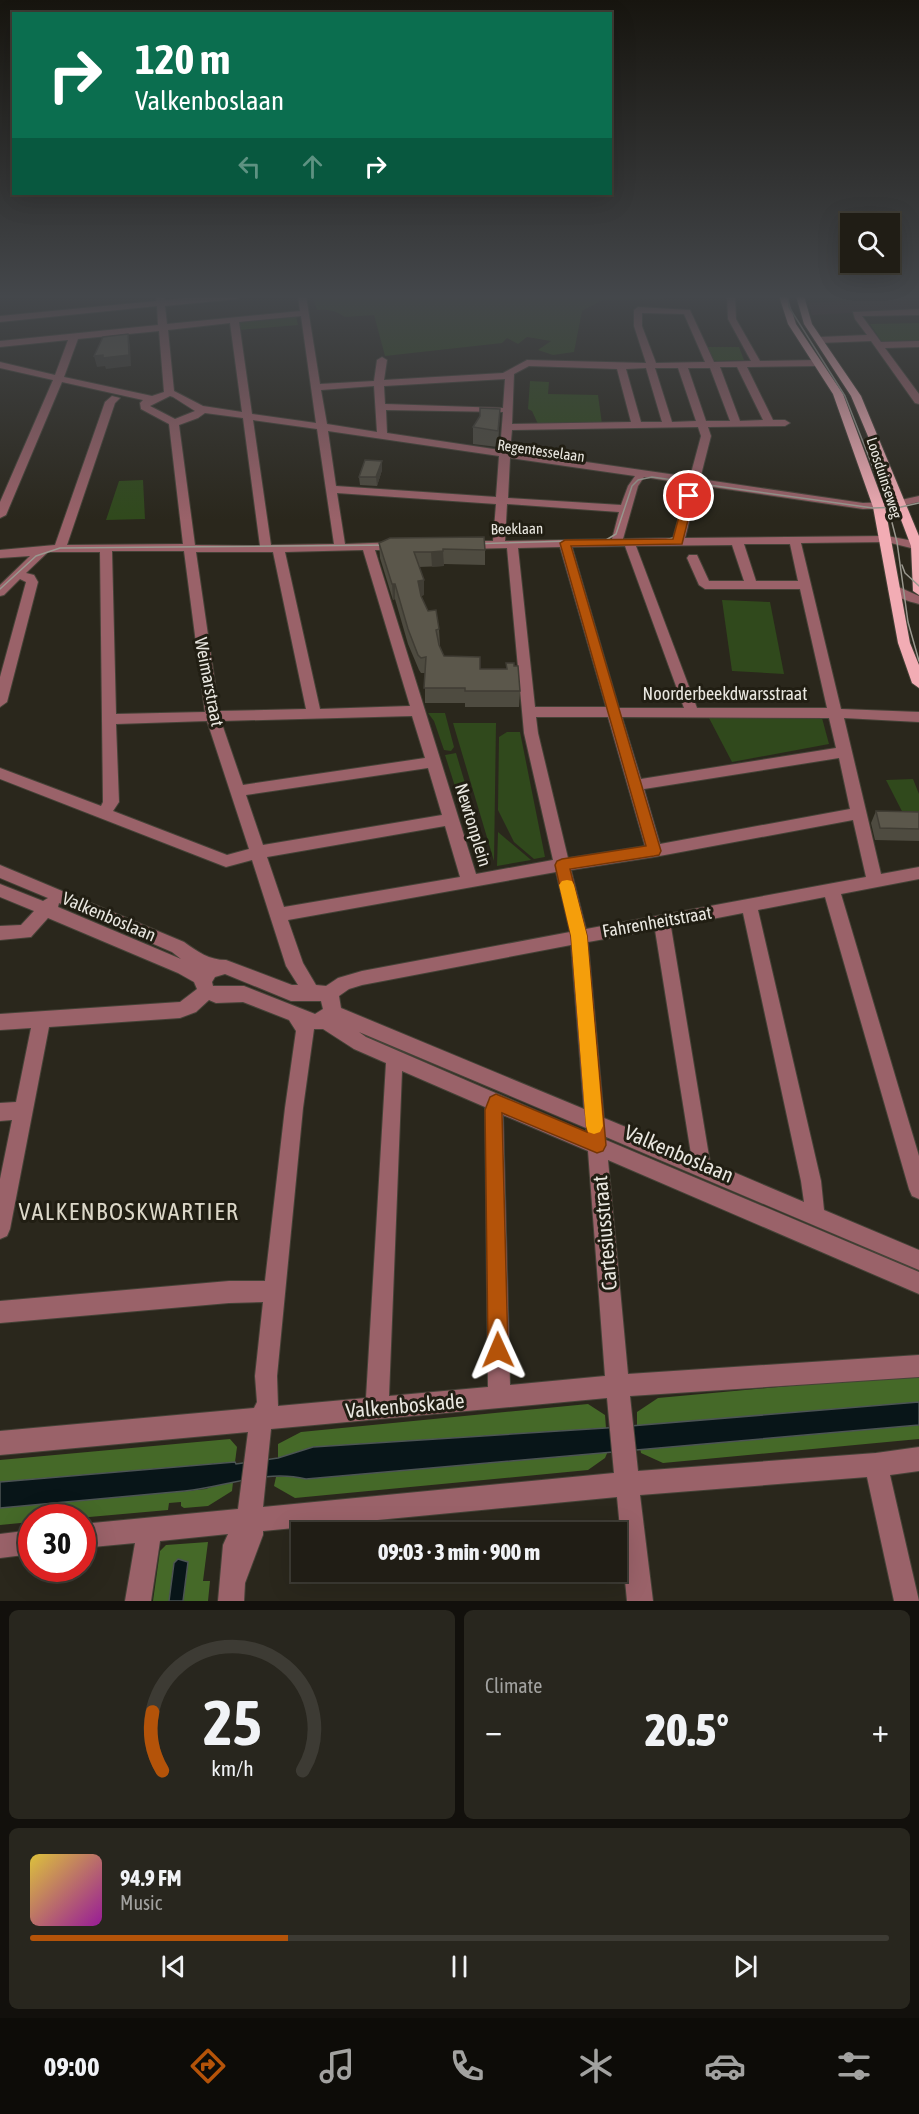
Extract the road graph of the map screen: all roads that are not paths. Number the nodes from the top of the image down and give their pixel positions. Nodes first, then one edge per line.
1 (6, 371) edge
2 (61, 371) edge
3 (167, 371) edge
4 (241, 371) edge
5 (313, 371) edge
6 (381, 371) edge
7 (516, 371) edge
8 (622, 371) edge
9 (652, 371) edge
10 (684, 371) edge
11 (714, 371) edge
12 (744, 371) edge
13 (822, 371) edge
14 (839, 371) edge
15 (897, 371) edge
16 (510, 375) junction
17 (57, 381) junction
18 (379, 383) junction
19 (315, 387) junction
20 (169, 393) junction
21 (115, 398) junction
22 (919, 401) edge
23 (148, 402) junction
24 (379, 407) junction
25 (508, 410) junction
26 (199, 412) junction
27 (248, 419) junction
28 (174, 423) junction
29 (769, 423) junction
30 (785, 423) dead end
31 (702, 424) junction
32 (736, 424) junction
33 (668, 425) junction
34 (637, 426) junction
35 (507, 427) junction
36 (321, 430) junction
37 (381, 435) junction
38 (505, 457) junction
39 (640, 477) junction
40 (692, 484) junction
41 (330, 489) junction
42 (919, 499) edge
43 (502, 500) junction
44 (919, 504) edge
45 (901, 506) junction
46 (625, 509) junction
47 (880, 512) junction
48 (0, 515) edge
49 (915, 538) edge
50 (886, 539) junction
51 (504, 540) junction
52 (737, 541) junction
53 (795, 541) junction
54 (624, 542) junction
55 (565, 543) junction
56 (0, 545) edge
57 (446, 545) edge
58 (411, 546) edge
59 (340, 547) junction
60 (368, 547) junction
61 (112, 548) junction
62 (190, 548) junction
63 (272, 548) junction
64 (686, 548) junction
65 (44, 549) junction
66 (60, 549) junction
67 (0, 554) edge
68 (919, 564) edge
69 (18, 575) junction
70 (751, 584) junction
71 (807, 585) junction
72 (894, 589) junction
73 (919, 591) edge
74 (0, 592) edge
75 (919, 600) edge
76 (919, 683) edge
77 (0, 702) edge
78 (419, 711) junction
79 (530, 712) junction
80 (614, 712) junction
81 (692, 712) junction
82 (835, 713) junction
83 (314, 714) junction
84 (213, 717) junction
85 (919, 717) edge
86 (110, 719) junction
87 (844, 752) junction
88 (433, 762) junction
89 (0, 773) edge
90 (636, 785) junction
91 (238, 791) junction
92 (858, 813) junction
93 (104, 814) junction
94 (450, 819) junction
95 (654, 851) junction
96 (258, 852) junction
97 (562, 865) junction
98 (0, 871) edge
99 (919, 873) edge
100 (470, 882) junction
101 (875, 882) junction
102 (831, 889) junction
103 (0, 890) edge
104 (58, 896) junction
105 (749, 905) junction
106 (46, 909) junction
107 (279, 915) junction
108 (662, 922) junction
109 (0, 933) edge
110 (579, 936) junction
111 (295, 966) junction
112 (208, 979) junction
113 (291, 993) junction
114 (316, 1012) junction
115 (42, 1019) junction
116 (0, 1022) edge
117 (398, 1059) junction
118 (496, 1102) junction
119 (24, 1111) junction
120 (0, 1112) edge
121 (594, 1122) junction
122 (597, 1145) junction
123 (700, 1167) junction
124 (919, 1189) edge
125 (2, 1208) edge
126 (813, 1215) junction
127 (0, 1229) edge
128 (919, 1260) edge
129 (919, 1283) edge
130 (275, 1291) junction
131 (0, 1312) edge
132 (919, 1366) edge
133 (618, 1386) junction
134 (499, 1398) junction
135 (377, 1407) junction
136 (261, 1419) junction
137 (0, 1443) edge
138 (919, 1459) edge
139 (876, 1464) junction
140 (628, 1484) junction
141 (249, 1520) junction
142 (150, 1529) junction
143 (96, 1535) edge
144 (18, 1543) edge
145 (0, 1545) edge
146 (232, 1590) edge
147 (138, 1601) edge
148 (640, 1601) edge
149 (907, 1601) edge

1 - 17 street
2 - 17 street
3 - 20 street
4 - 27 street
5 - 19 street
6 - 18 street
7 - 16 street
8 - 34 street
9 - 33 street
10 - 31 street
11 - 32 street
12 - 29 street
13 - 47 main road, Loosduinseweg
14 - 45 main road
15 - 22 street
16 - 18 street
16 - 25 street
17 - 21 street
17 - 23 street
17 - 48 street
18 - 19 street
18 - 24 street
19 - 36 street
20 - 23 street
20 - 26 street
21 - 23 street
21 - 66 street
23 - 28 street
24 - 25 street
24 - 37 street
25 - 35 street
26 - 27 street, Regentesselaan
26 - 28 street
27 - 36 street, Regentesselaan
27 - 63 street
28 - 62 street, Weimarstraat
29 - 30 street
29 - 32 street
31 - 32 street
31 - 33 street
31 - 40 street
33 - 34 street
34 - 35 street
35 - 38 street
36 - 37 street, Regentesselaan
36 - 38 street, Regentesselaan
36 - 41 street
37 - 38 street, Regentesselaan
38 - 39 street, Regentesselaan
38 - 43 street
39 - 40 street, Regentesselaan
39 - 46 street
40 - 47 street, Regentesselaan
40 - 64 street
41 - 43 street
41 - 59 street
42 - 45 street
43 - 46 street
43 - 51 street
44 - 45 street
45 - 47 street, Regentesselaan
45 - 49 main road
46 - 54 street
47 - 49 street, Regentesselaan
47 - 50 main road, Loosduinseweg
49 - 50 street, Beeklaan
49 - 68 main road
50 - 53 street, Beeklaan
50 - 72 main road, Loosduinseweg
51 - 55 street, Beeklaan
51 - 57 street, Beeklaan
51 - 79 street
52 - 53 street, Beeklaan
52 - 64 street, Beeklaan
52 - 70 street
53 - 71 street
54 - 55 street, Beeklaan
54 - 64 street, Beeklaan
54 - 81 street
55 - 80 street
56 - 65 street
58 - 60 street
59 - 60 street
59 - 63 street
60 - 78 street, Newtonplein
61 - 62 street
61 - 66 street
61 - 86 street
62 - 63 street
62 - 84 street, Weimarstraat
63 - 83 street
64 - 70 street
65 - 66 street
65 - 67 street
65 - 69 street
68 - 73 main road
69 - 74 street
69 - 77 street
70 - 71 street
71 - 82 street
72 - 75 street
72 - 76 main road, Loosduinseweg
78 - 83 street
78 - 88 street, Newtonplein
79 - 80 street, Noorderbeekdwarsstraat
79 - 97 street
80 - 81 street, Noorderbeekdwarsstraat
80 - 90 street
81 - 82 street, Noorderbeekdwarsstraat
82 - 85 street, Noorderbeekdwarsstraat
82 - 87 street
83 - 84 street
84 - 86 street
84 - 91 street, Weimarstraat
86 - 93 street
87 - 90 street
87 - 92 street
88 - 91 street
88 - 94 street, Newtonplein
89 - 93 street
90 - 95 street
91 - 96 street, Weimarstraat
92 - 95 street, Newtonplein
92 - 101 street
93 - 96 street
94 - 96 street
94 - 100 street, Newtonplein
95 - 97 street, Newtonplein
96 - 107 street, Weimarstraat
97 - 100 street, Newtonplein
97 - 110 street, Cartesiusstraat
98 - 104 street, Valkenboslaan
99 - 101 street, Fahrenheitstraat
100 - 107 street
101 - 102 street, Fahrenheitstraat
102 - 105 street, Fahrenheitstraat
102 - 124 street
103 - 106 street, Valkenboslaan
104 - 106 street
104 - 112 street, Valkenboslaan
105 - 108 street, Fahrenheitstraat
105 - 126 street
106 - 109 street
106 - 112 street, Valkenboslaan
107 - 111 street, Weimarstraat
108 - 110 street, Fahrenheitstraat
108 - 123 street
110 - 114 street, Fahrenheitstraat
110 - 121 street, Cartesiusstraat
111 - 113 street, Weimarstraat
111 - 114 street, Weimarstraat
112 - 113 street
112 - 114 street
112 - 115 street
113 - 114 street
114 - 117 street, Valkenboslaan
114 - 121 street, Valkenboslaan
114 - 130 street
115 - 116 street
115 - 119 street
117 - 118 street, Valkenboslaan
117 - 135 street
118 - 122 street, Valkenboslaan
118 - 134 street
119 - 120 street
119 - 125 street
121 - 122 street, Cartesiusstraat
121 - 123 street, Valkenboslaan
122 - 129 street, Valkenboslaan
122 - 133 street, Cartesiusstraat
123 - 126 street, Valkenboslaan
125 - 127 street
126 - 128 street, Valkenboslaan
130 - 131 street
130 - 136 street
132 - 133 street, Valkenboskade
133 - 134 street, Valkenboskade
133 - 140 street, Cartesiusstraat
134 - 135 street, Valkenboskade
135 - 136 street, Valkenboskade
136 - 137 street, Valkenboskade
136 - 141 street
138 - 139 street
139 - 140 street
139 - 149 street
140 - 141 street
140 - 148 street, Cartesiusstraat
141 - 142 street
141 - 146 street
142 - 143 street
142 - 147 street
144 - 145 street

